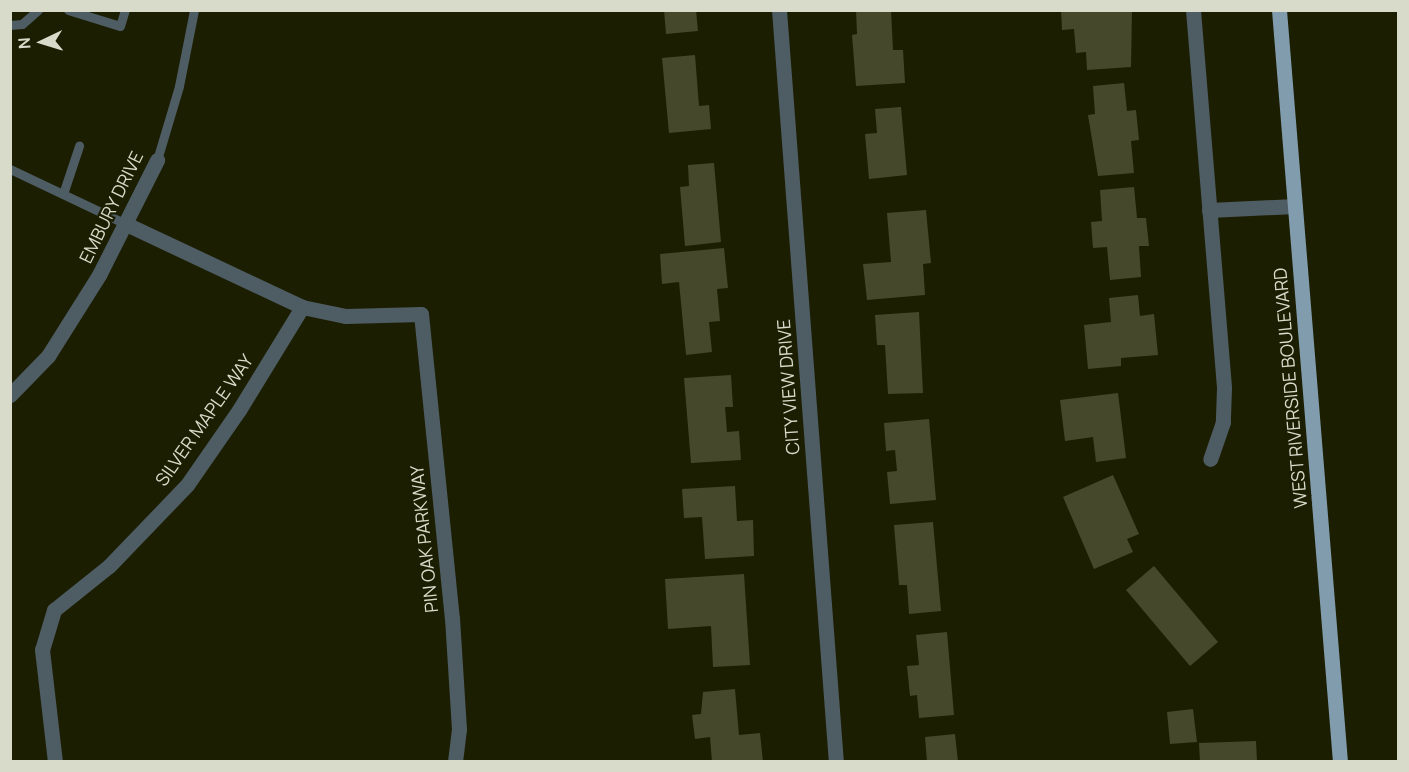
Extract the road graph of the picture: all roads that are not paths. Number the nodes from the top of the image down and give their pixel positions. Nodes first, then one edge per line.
1 (38, 10) edge
2 (68, 10) edge
3 (125, 10) edge
4 (194, 10) edge
5 (779, 10) edge
6 (1193, 10) edge
7 (1279, 10) edge
8 (10, 25) edge
9 (79, 146) dead end
10 (157, 160) joint
11 (10, 169) edge
12 (63, 194) junction
13 (1295, 206) junction
14 (1209, 210) junction
15 (126, 224) junction
16 (302, 307) junction
17 (10, 395) edge
18 (1210, 459) dead end
19 (55, 762) edge
20 (455, 762) edge
21 (836, 762) edge
22 (1340, 762) edge

1 - 8 lane
2 - 3 lane
4 - 10 lane, EMBURY DRIVE
5 - 21 street, CITY VIEW DRIVE
6 - 14 street
7 - 13 main road, WEST RIVERSIDE BOULEVARD
9 - 12 lane
10 - 15 street, EMBURY DRIVE
11 - 12 lane
12 - 15 lane
13 - 14 street
13 - 22 main road, WEST RIVERSIDE BOULEVARD
14 - 18 street
15 - 16 street
15 - 17 street, EMBURY DRIVE
16 - 19 street, SILVER MAPLE WAY
16 - 20 street, PIN OAK PARKWAY

